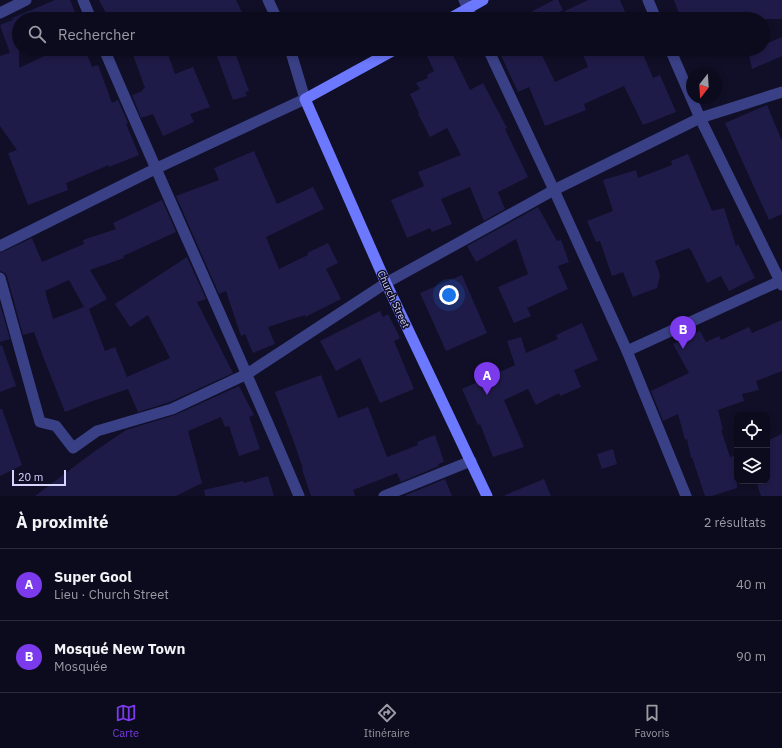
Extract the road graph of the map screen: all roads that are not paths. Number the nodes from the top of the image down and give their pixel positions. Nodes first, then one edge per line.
1 (26, 0) edge
2 (83, 0) edge
3 (268, 0) edge
4 (483, 0) edge
5 (648, 0) edge
6 (466, 4) edge
7 (88, 12) edge
8 (274, 12) edge
9 (457, 12) edge
10 (653, 12) edge
11 (0, 13) edge
12 (107, 56) edge
13 (292, 56) edge
14 (384, 56) edge
15 (491, 56) edge
16 (673, 56) edge
17 (782, 92) edge
18 (305, 100) junction
19 (700, 118) junction
20 (155, 169) junction
21 (554, 190) junction
22 (0, 246) edge
23 (0, 278) edge
24 (386, 283) junction
25 (781, 283) edge
26 (627, 351) junction
27 (247, 374) junction
28 (471, 461) junction
29 (300, 496) edge
30 (384, 496) edge
31 (487, 496) edge
32 (686, 496) edge

1 - 11 street
2 - 7 street
3 - 8 street
4 - 6 main road
5 - 10 street
6 - 9 main road
12 - 20 street
13 - 18 street
14 - 18 main road
15 - 21 street
16 - 19 street
17 - 19 street
18 - 20 street
18 - 24 main road, Church Street
19 - 21 street
19 - 25 street
20 - 22 street
20 - 27 street
21 - 24 street
21 - 26 street
23 - 27 street
24 - 27 street
24 - 28 main road, Church Street
25 - 26 street
26 - 32 street
27 - 29 street
28 - 30 street
28 - 31 main road, Church Street

